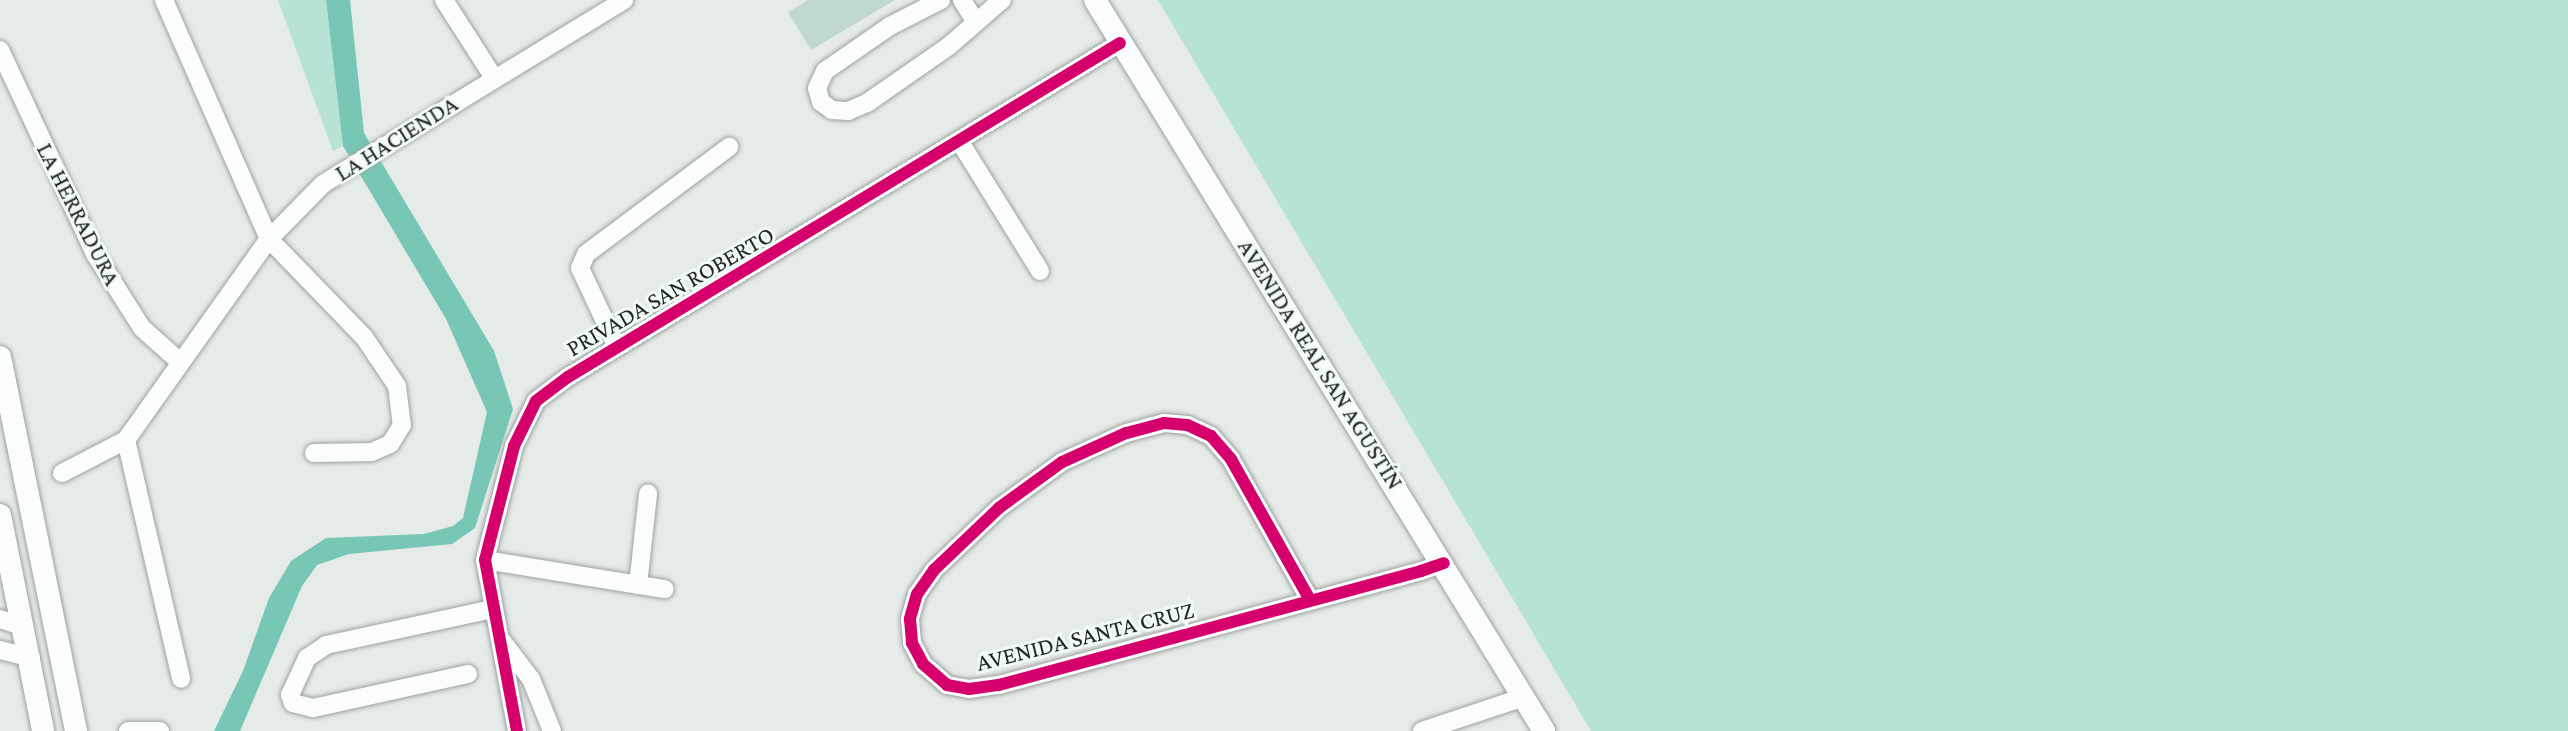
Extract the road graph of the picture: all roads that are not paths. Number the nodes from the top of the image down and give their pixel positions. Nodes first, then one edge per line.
1 (164, 0) edge
2 (444, 0) edge
3 (624, 0) edge
4 (941, 0) edge
5 (962, 0) edge
6 (1002, 0) edge
7 (1095, 0) edge
8 (975, 21) junction
9 (1120, 43) junction
10 (0, 50) edge
11 (494, 78) junction
12 (960, 142) junction
13 (729, 147) dead end
14 (269, 239) junction
15 (1040, 271) dead end
16 (617, 347) junction
17 (0, 357) edge
18 (180, 362) junction
19 (3, 381) edge
20 (126, 440) junction
21 (314, 453) dead end
22 (62, 473) dead end
23 (648, 494) dead end
24 (0, 515) edge
25 (485, 560) junction
26 (1444, 563) junction
27 (638, 585) junction
28 (665, 589) dead end
29 (1310, 600) junction
30 (493, 609) junction
31 (0, 619) edge
32 (24, 627) junction
33 (502, 641) junction
34 (0, 650) edge
35 (31, 658) junction
36 (468, 674) dead end
37 (181, 679) dead end
38 (1524, 697) junction
39 (43, 731) edge
40 (76, 731) edge
41 (128, 731) edge
42 (160, 731) edge
43 (517, 731) edge
44 (552, 731) edge
45 (1422, 731) edge
46 (1541, 731) edge

1 - 14 street
2 - 11 street
3 - 11 street, LA HACIENDA
4 - 8 street
5 - 8 street
6 - 8 street
7 - 9 main road, AVENIDA REAL SAN AGUSTÍN
9 - 12 street, PRIVADA SAN ROBERTO
9 - 26 main road, AVENIDA REAL SAN AGUSTÍN
10 - 18 street, LA HERRADURA
11 - 14 street, LA HACIENDA
12 - 15 street
12 - 16 street, PRIVADA SAN ROBERTO
13 - 16 street
14 - 18 street, LA HACIENDA
14 - 21 street
16 - 25 street, PRIVADA SAN ROBERTO
17 - 19 main road
18 - 20 street, LA HACIENDA
19 - 40 main road
20 - 22 street
20 - 37 street
23 - 27 street
24 - 32 main road
25 - 27 street
25 - 30 street, PRIVADA SAN ROBERTO
26 - 29 street, AVENIDA SANTA CRUZ
26 - 38 main road, AVENIDA REAL SAN AGUSTÍN
27 - 28 street
29 - 29 street, AVENIDA SANTA CRUZ
30 - 33 street, PRIVADA SAN ROBERTO
30 - 36 street
31 - 32 street
32 - 35 main road
33 - 43 street, PRIVADA SAN ROBERTO
33 - 44 street, PRIVADA SAN ROBERTO
34 - 35 street
35 - 39 main road
38 - 45 street
38 - 46 main road, AVENIDA REAL SAN AGUSTÍN
41 - 42 street

